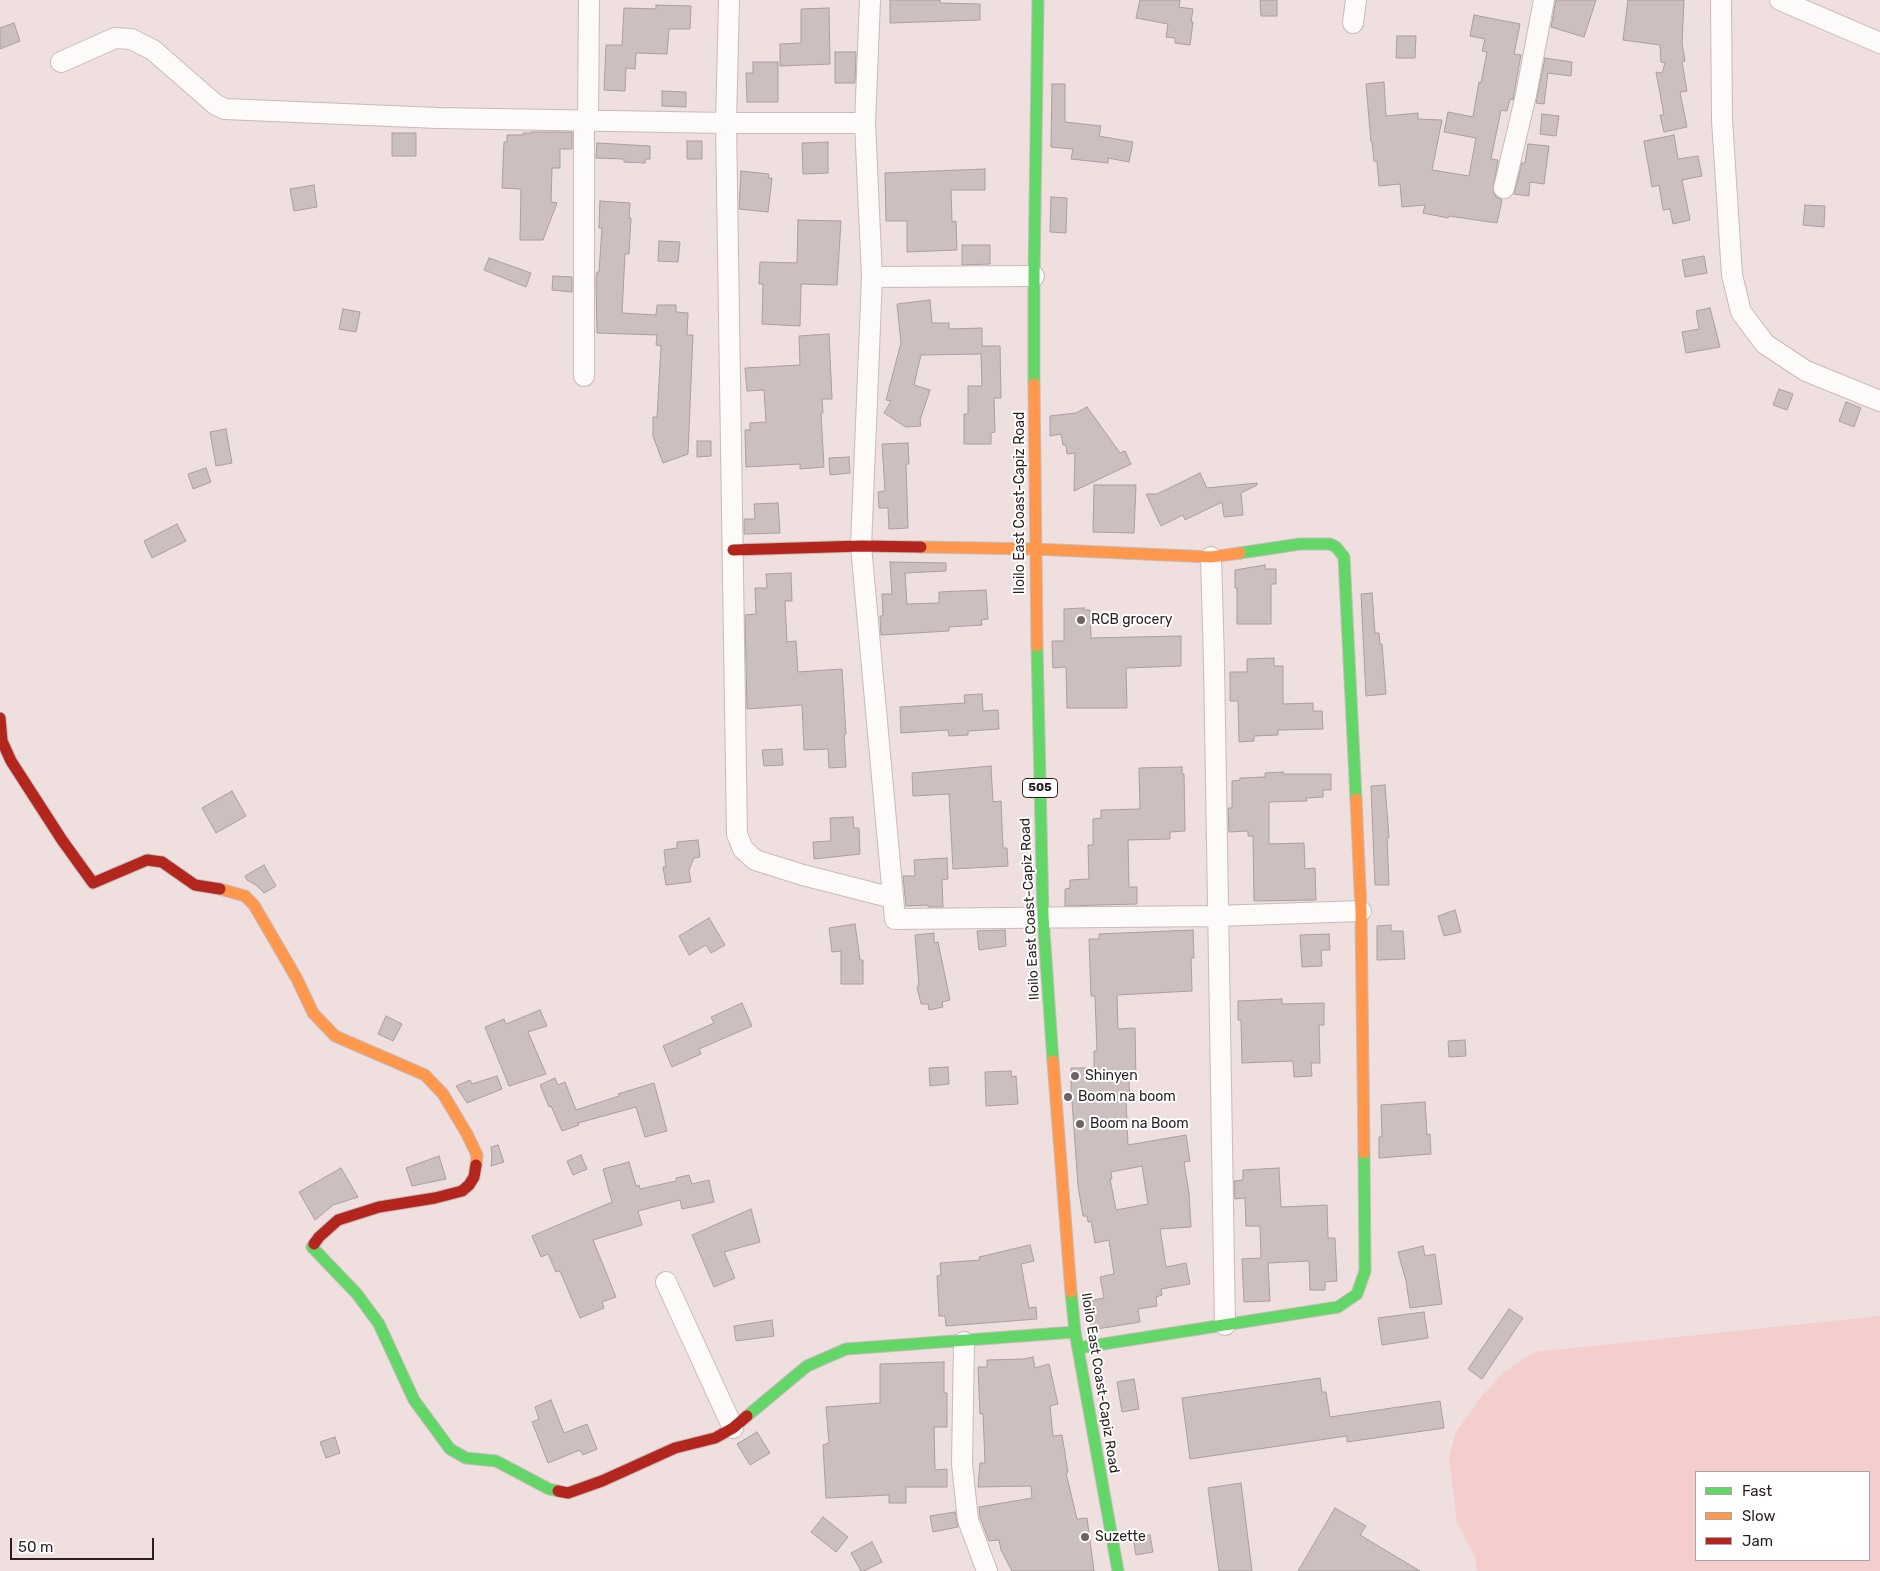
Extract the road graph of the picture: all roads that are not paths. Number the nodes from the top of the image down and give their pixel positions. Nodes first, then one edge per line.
1 (589, 0) edge
2 (729, 0) edge
3 (870, 0) edge
4 (1038, 0) edge
5 (1356, 0) edge
6 (1544, 0) edge
7 (1721, 0) edge
8 (1780, 0) edge
9 (1353, 22) dead end
10 (1880, 44) edge
11 (61, 62) dead end
12 (586, 121) junction
13 (726, 123) junction
14 (865, 123) junction
15 (1504, 188) dead end
16 (1034, 276) junction
17 (872, 277) junction
18 (584, 376) dead end
19 (1880, 401) edge
20 (861, 546) junction
21 (1034, 549) junction
22 (733, 550) junction
23 (1211, 557) junction
24 (0, 718) edge
25 (893, 898) junction
26 (1361, 911) junction
27 (1218, 916) junction
28 (1043, 917) junction
29 (666, 1282) dead end
30 (1224, 1325) junction
31 (1075, 1332) junction
32 (964, 1342) junction
33 (1078, 1348) junction
34 (733, 1428) junction
35 (987, 1571) edge
36 (1118, 1571) edge

1 - 12 street
2 - 13 street
3 - 14 street
4 - 16 street, Iloilo East Coast-Capiz Road / 505
5 - 9 street
6 - 15 street
7 - 19 street
8 - 10 street
11 - 12 street
12 - 13 street
12 - 18 street
13 - 14 street
13 - 22 street
14 - 17 street
16 - 17 street
16 - 21 street, Iloilo East Coast-Capiz Road / 505
17 - 20 street
20 - 21 street
20 - 22 street
20 - 25 street
21 - 23 street
21 - 28 street, Iloilo East Coast-Capiz Road / 505
22 - 25 street
23 - 26 street
23 - 27 street
24 - 34 street
25 - 28 street
26 - 27 street
26 - 30 street
27 - 28 street
27 - 30 street
28 - 31 street, Iloilo East Coast-Capiz Road / 505
29 - 34 street
30 - 33 street
31 - 32 street
31 - 33 street, Iloilo East Coast-Capiz Road / 505
32 - 34 street
32 - 35 street
33 - 36 street, Iloilo East Coast-Capiz Road / 505

